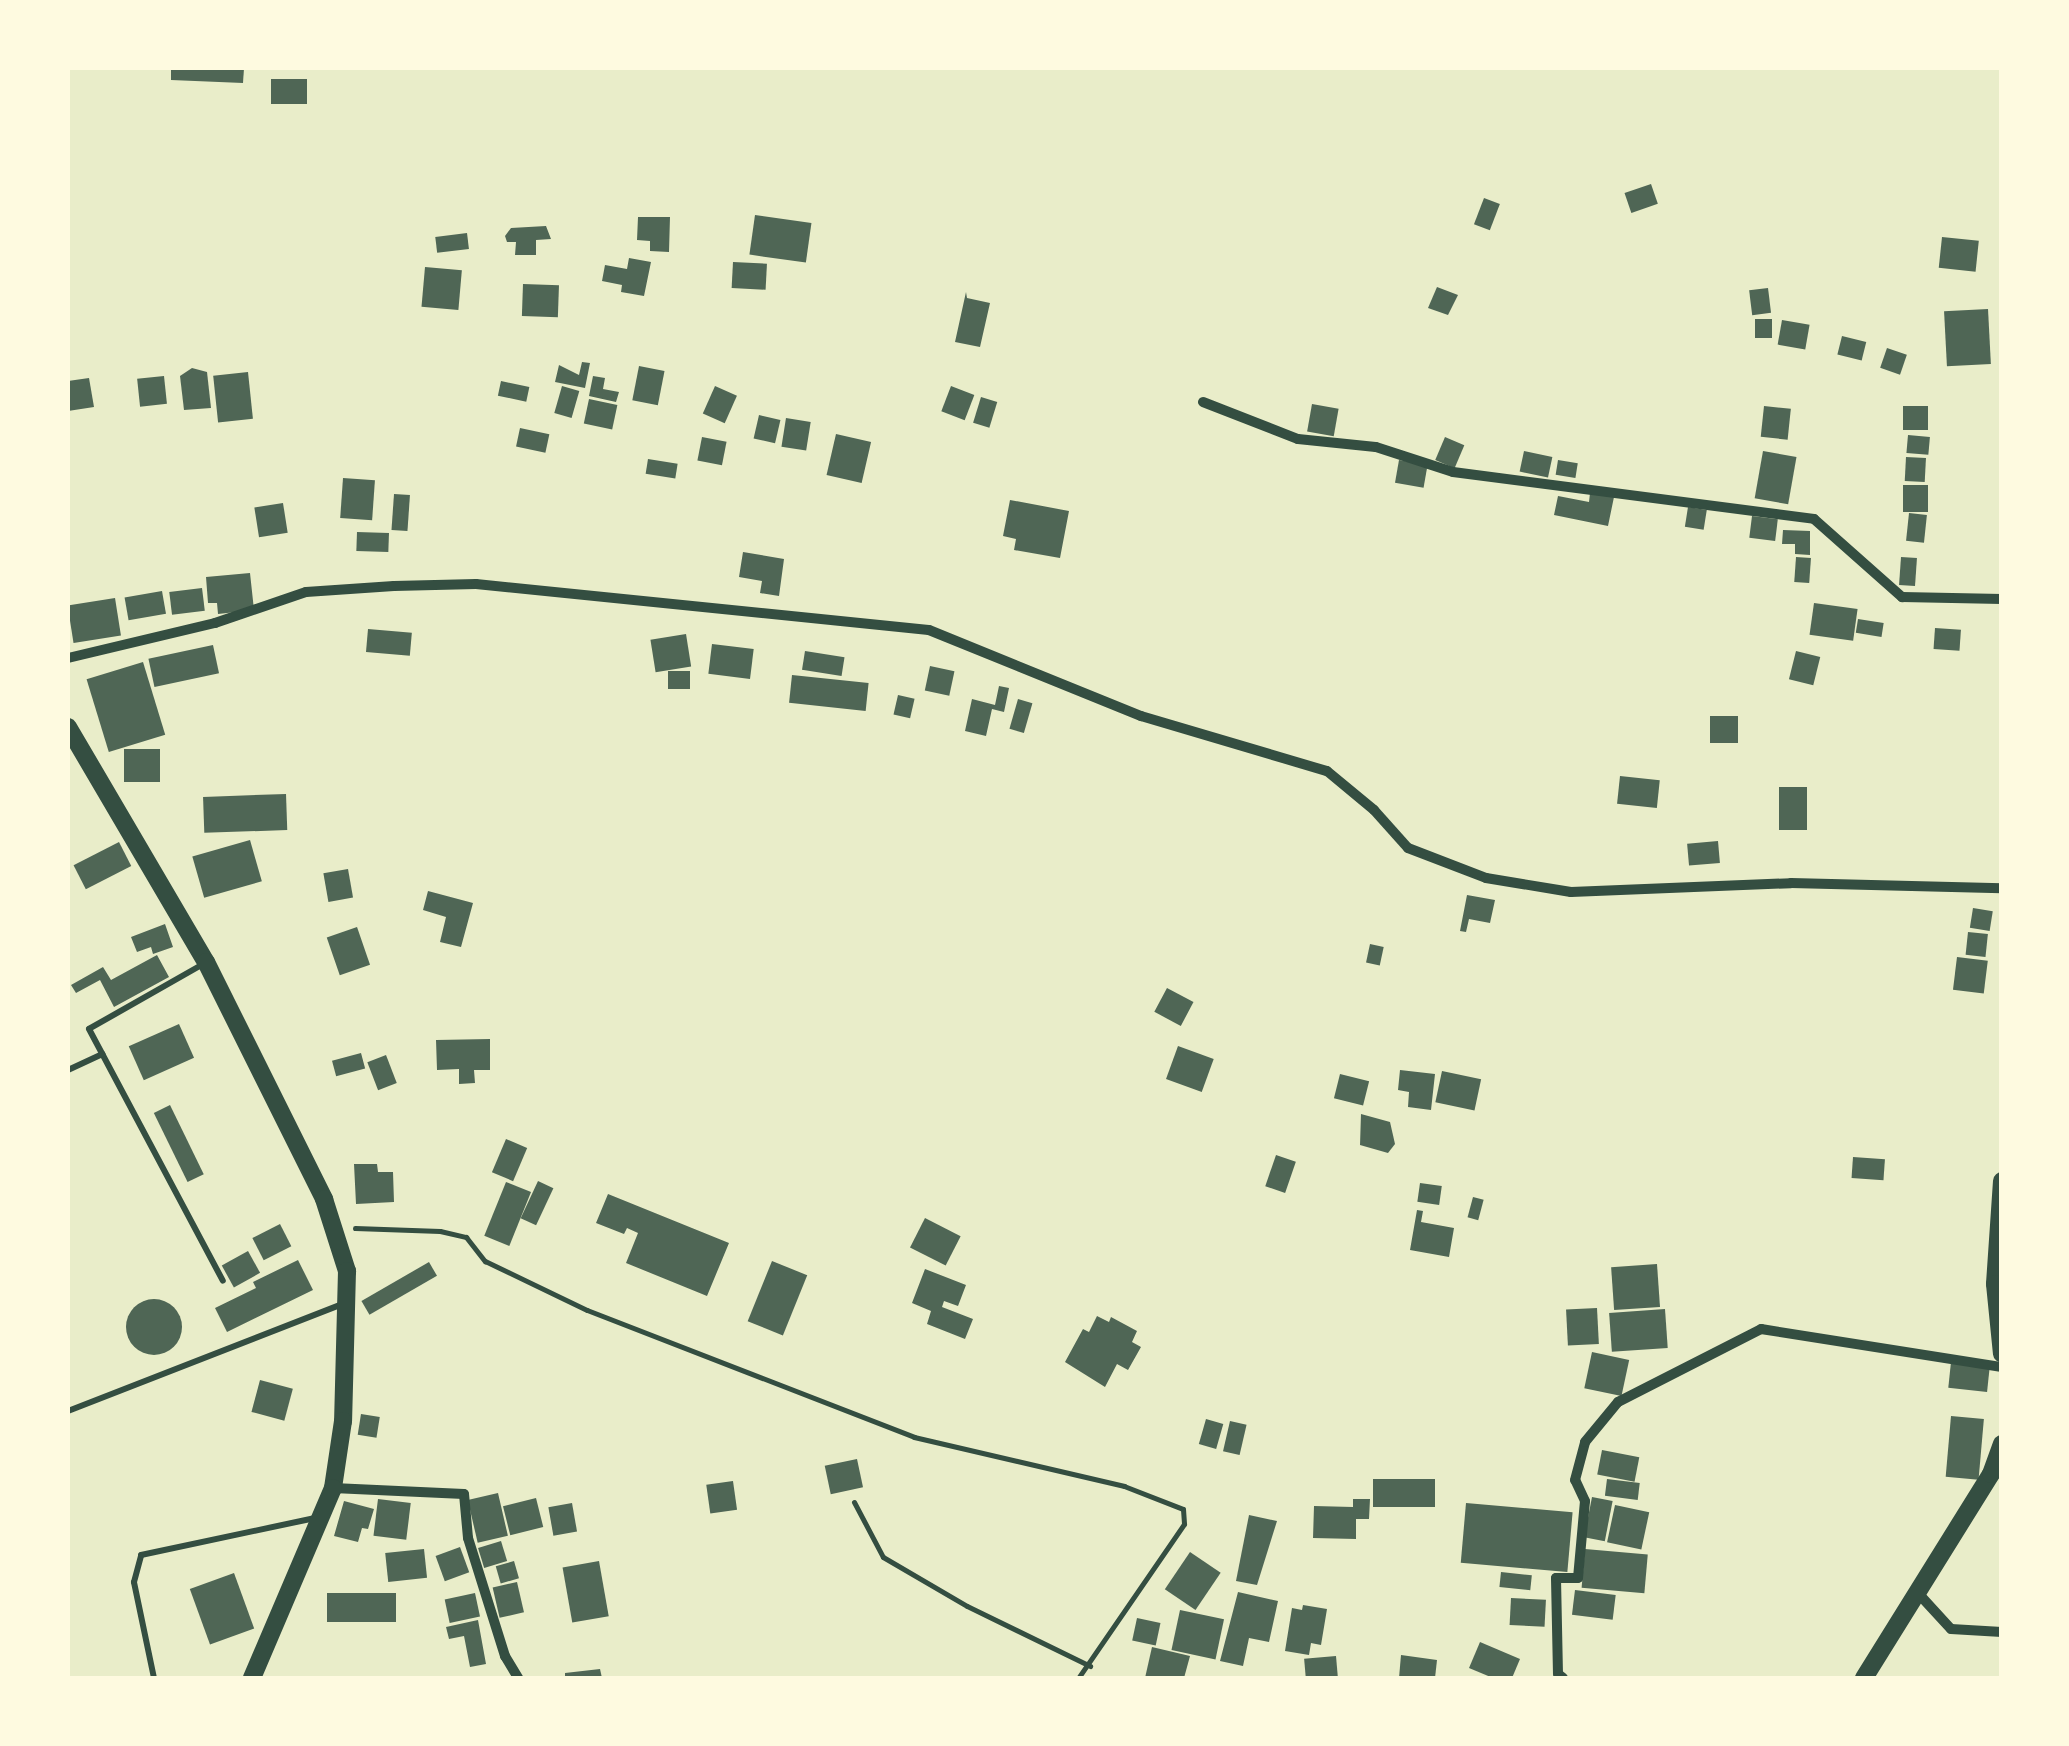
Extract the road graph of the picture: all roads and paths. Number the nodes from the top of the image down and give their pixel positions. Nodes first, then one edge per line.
1 (1203, 402) dead end
2 (2002, 599) edge
3 (68, 658) edge
4 (68, 726) edge
5 (2002, 888) edge
6 (206, 962) junction
7 (102, 1054) junction
8 (68, 1070) edge
9 (2002, 1181) edge
10 (333, 1230) junction
11 (222, 1282) dead end
12 (346, 1302) junction
13 (2002, 1354) edge
14 (2002, 1367) edge
15 (68, 1412) edge
16 (2002, 1444) edge
17 (333, 1488) junction
18 (854, 1502) dead end
19 (321, 1517) junction
20 (1918, 1592) junction
21 (2002, 1632) edge
22 (1090, 1666) junction
23 (154, 1678) edge
24 (252, 1678) edge
25 (518, 1678) edge
26 (1078, 1678) edge
27 (1563, 1678) edge
28 (1864, 1678) edge

1 - 2 street
3 - 5 street
4 - 6 street
6 - 7 lane
6 - 10 street
7 - 8 lane
7 - 11 lane
9 - 13 street
10 - 12 street
10 - 22 path
12 - 15 lane
12 - 17 street
14 - 27 street
16 - 20 street
17 - 19 street
17 - 25 street
18 - 22 path
19 - 23 lane
19 - 24 street
20 - 21 street
20 - 28 street
22 - 26 path

